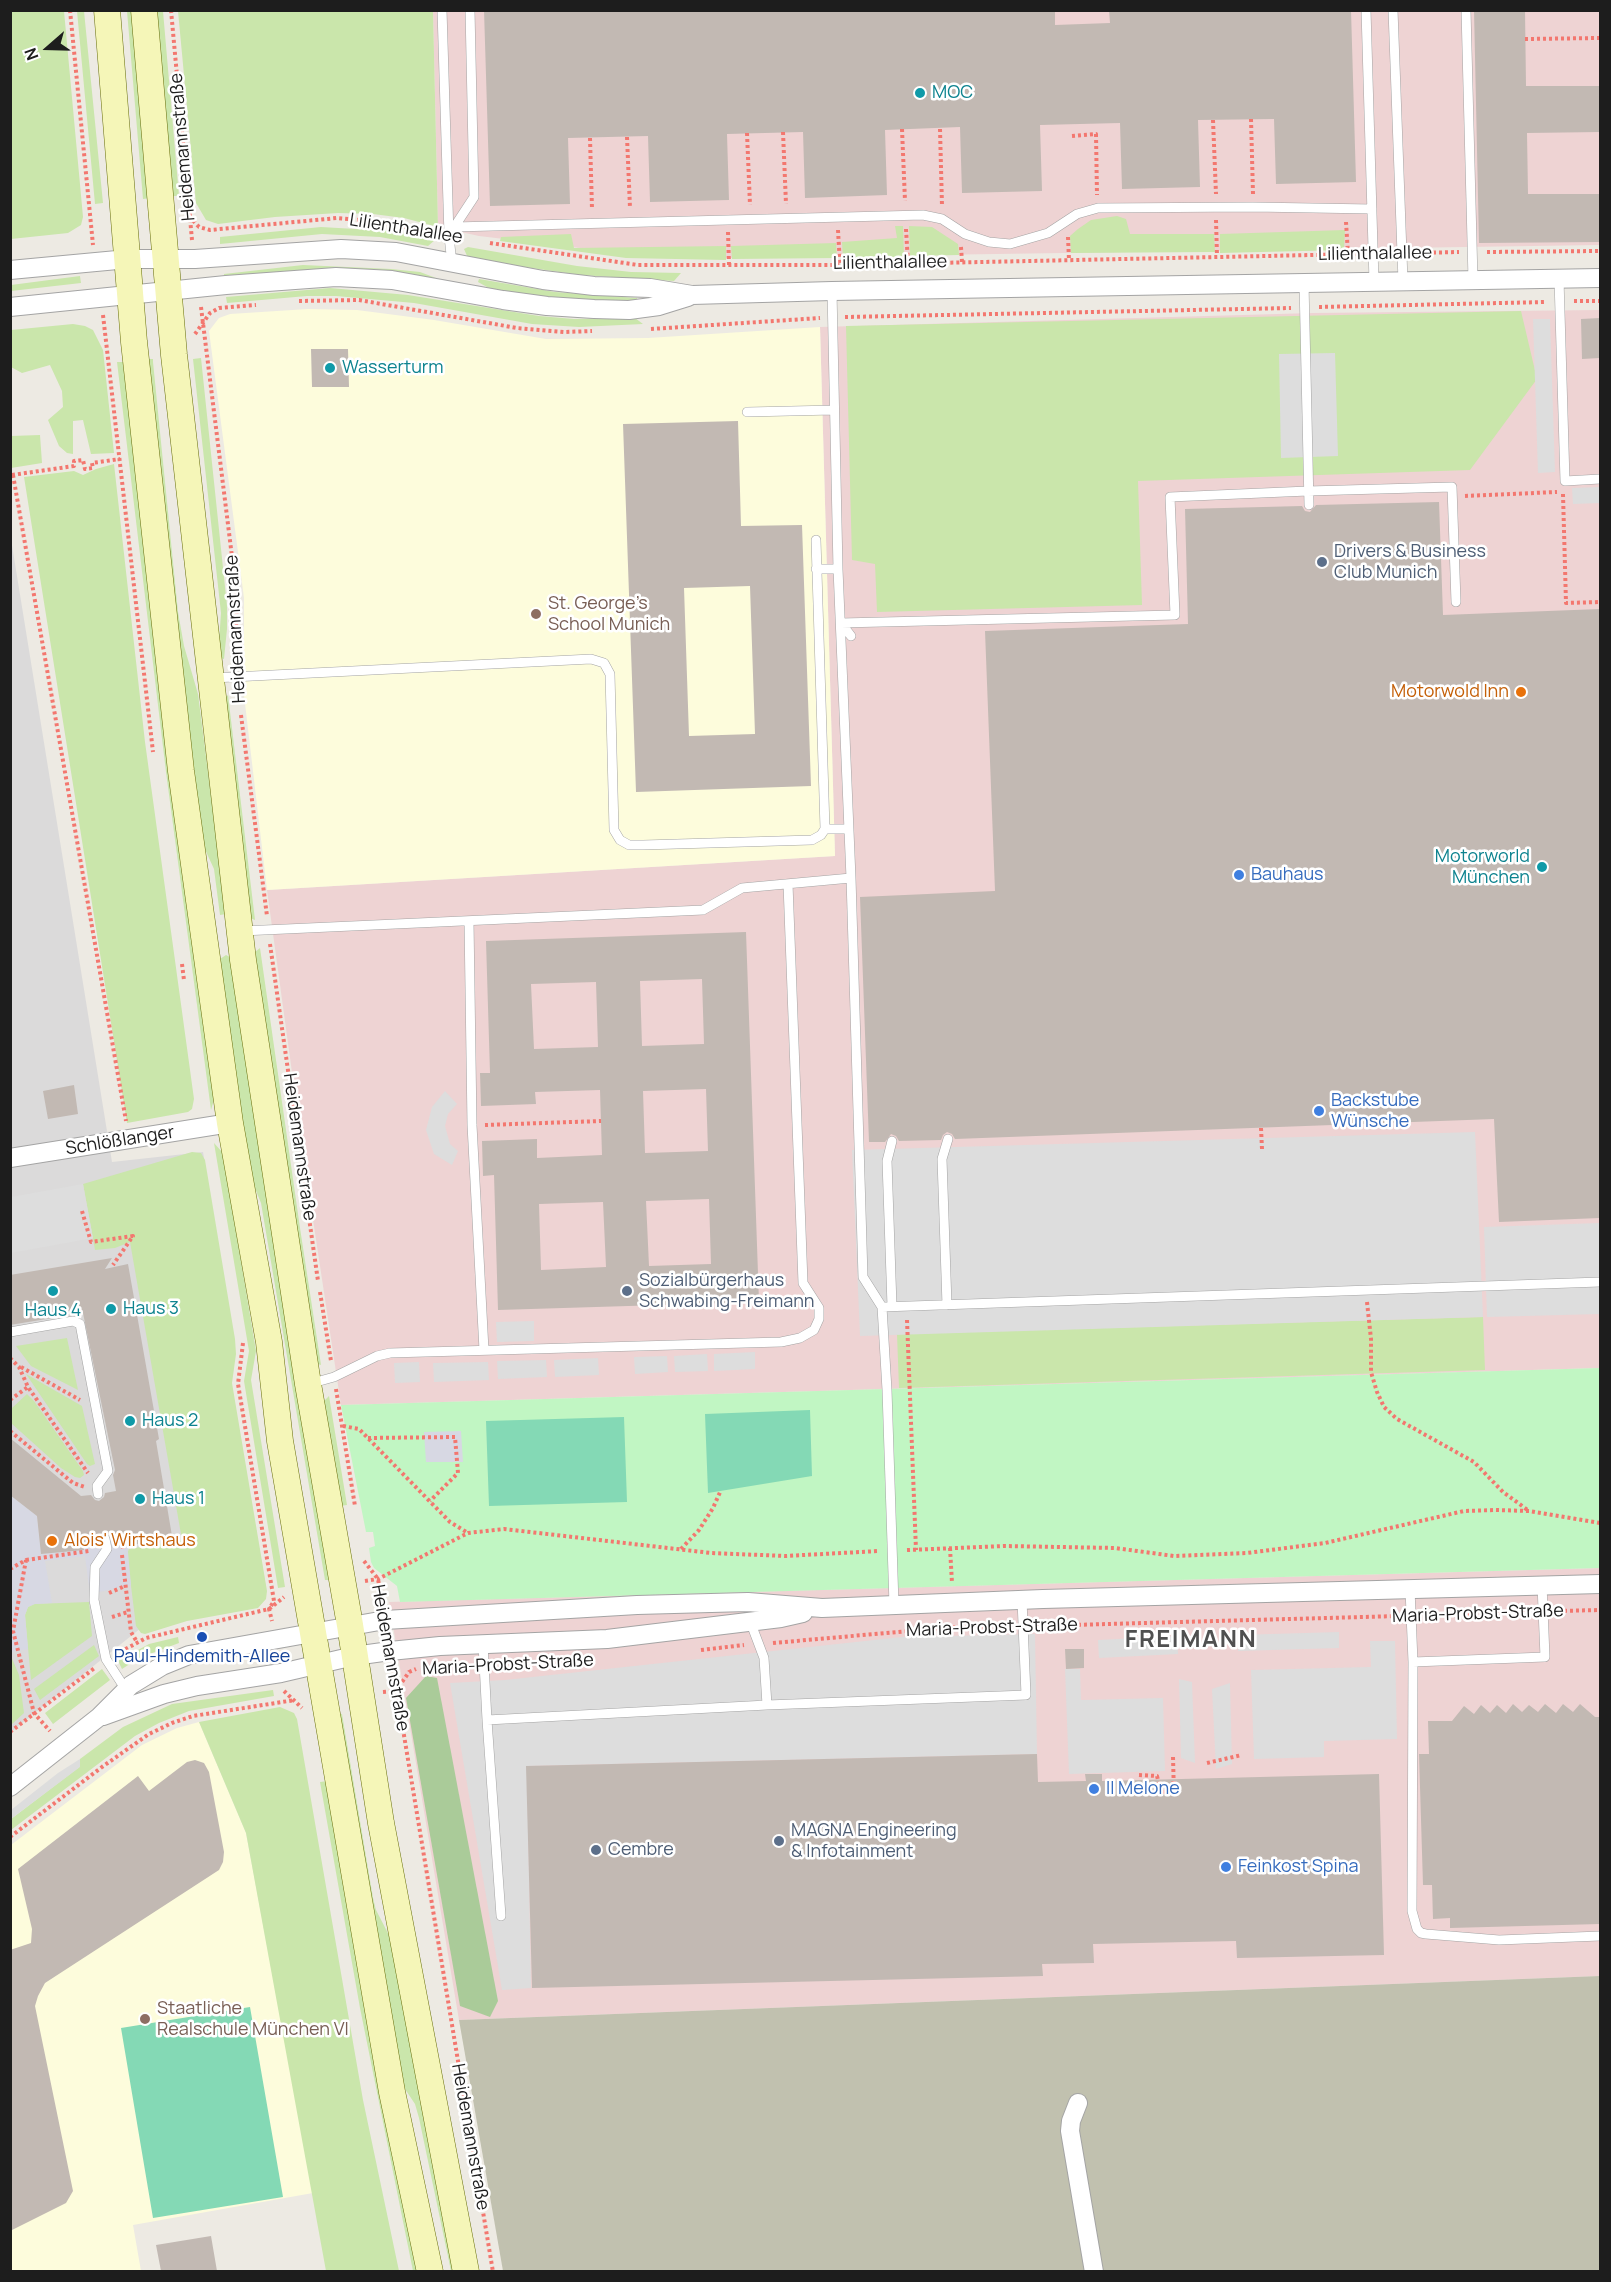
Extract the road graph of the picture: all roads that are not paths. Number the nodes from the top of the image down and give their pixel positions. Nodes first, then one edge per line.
1 (107, 10) edge
2 (144, 10) edge
3 (442, 10) edge
4 (470, 10) edge
5 (1366, 10) edge
6 (1393, 10) edge
7 (1466, 10) edge
8 (1372, 210) junction
9 (454, 227) junction
10 (449, 236) junction
11 (128, 258) junction
12 (165, 259) junction
13 (452, 264) junction
14 (10, 270) edge
15 (1600, 278) edge
16 (1559, 279) junction
17 (1473, 280) junction
18 (1403, 281) junction
19 (1374, 282) junction
20 (1304, 283) junction
21 (450, 291) junction
22 (832, 291) junction
23 (168, 292) junction
24 (131, 295) junction
25 (693, 295) junction
26 (10, 307) edge
27 (834, 410) junction
28 (747, 412) dead end
29 (1600, 479) edge
30 (1308, 491) junction
31 (1309, 506) dead end
32 (816, 540) dead end
33 (838, 568) junction
34 (816, 569) junction
35 (1456, 602) dead end
36 (841, 623) junction
37 (851, 636) dead end
38 (210, 678) junction
39 (849, 828) junction
40 (825, 829) junction
41 (851, 878) junction
42 (788, 884) junction
43 (469, 921) junction
44 (239, 931) junction
45 (204, 936) junction
46 (230, 1124) junction
47 (948, 1139) dead end
48 (892, 1141) dead end
49 (10, 1158) edge
50 (1600, 1282) edge
51 (947, 1305) junction
52 (892, 1306) junction
53 (882, 1307) junction
54 (10, 1332) edge
55 (484, 1350) junction
56 (309, 1384) junction
57 (98, 1490) road end
58 (106, 1544) road end
59 (1600, 1584) edge
60 (1542, 1586) junction
61 (1410, 1589) junction
62 (1022, 1600) junction
63 (894, 1605) junction
64 (822, 1608) junction
65 (750, 1622) junction
66 (350, 1624) junction
67 (313, 1632) junction
68 (483, 1644) junction
69 (354, 1656) junction
70 (1413, 1662) junction
71 (318, 1664) junction
72 (126, 1690) junction
73 (766, 1705) junction
74 (99, 1717) junction
75 (487, 1720) junction
76 (10, 1787) edge
77 (501, 1916) dead end
78 (1600, 1936) edge
79 (1078, 2103) dead end
80 (430, 2271) edge
81 (466, 2271) edge
82 (1094, 2271) edge

1 - 11 main road
2 - 12 main road, Heidemannstraße
3 - 10 lane
4 - 9 lane
5 - 8 lane
6 - 18 lane
7 - 17 lane
8 - 9 lane
8 - 19 lane
9 - 10 lane
10 - 13 lane
11 - 12 street, Lilienthalallee
11 - 14 street, Lilienthalallee
11 - 24 main road
12 - 13 street, Lilienthalallee
12 - 23 main road, Heidemannstraße
13 - 21 street, Lilienthalallee
13 - 25 street, Lilienthalallee
15 - 16 street, Lilienthalallee
16 - 17 street, Lilienthalallee
16 - 29 lane
17 - 18 street, Lilienthalallee
18 - 19 street, Lilienthalallee
19 - 20 street, Lilienthalallee
20 - 22 street, Lilienthalallee
20 - 30 lane
21 - 23 street, Lilienthalallee
21 - 25 street, Lilienthalallee
22 - 25 street, Lilienthalallee
22 - 27 lane
23 - 24 street, Lilienthalallee
23 - 38 main road, Heidemannstraße
24 - 26 street, Lilienthalallee
24 - 45 main road
27 - 28 lane
27 - 33 lane
30 - 31 lane
30 - 35 lane
30 - 36 lane
32 - 34 lane
33 - 34 lane
33 - 36 lane
34 - 40 lane
36 - 37 lane
36 - 39 lane
38 - 40 lane
38 - 44 main road, Heidemannstraße
39 - 40 lane
39 - 41 lane
41 - 42 lane
41 - 53 lane
42 - 43 lane
42 - 55 lane
43 - 44 lane
43 - 55 lane
44 - 45 main road
44 - 56 main road, Heidemannstraße
45 - 46 main road
46 - 49 street, Schlößlanger
46 - 67 main road
47 - 51 lane
48 - 52 lane
50 - 51 lane
51 - 52 lane
52 - 53 lane
53 - 63 lane
54 - 57 lane
55 - 56 lane
56 - 66 main road, Heidemannstraße
58 - 72 lane
59 - 60 street, Maria-Probst-Straße
60 - 61 street, Maria-Probst-Straße
60 - 70 lane
61 - 62 street, Maria-Probst-Straße
61 - 70 lane
62 - 63 street, Maria-Probst-Straße
62 - 73 lane
63 - 64 street, Maria-Probst-Straße
64 - 65 street, Maria-Probst-Straße
64 - 66 street, Maria-Probst-Straße
65 - 68 street, Maria-Probst-Straße
65 - 73 lane
66 - 67 street
66 - 69 main road, Heidemannstraße
67 - 71 main road
67 - 72 street
68 - 69 street, Maria-Probst-Straße
68 - 75 lane
69 - 71 street, Maria-Probst-Straße
69 - 81 main road, Heidemannstraße
70 - 78 lane
71 - 74 street
71 - 80 main road
72 - 74 street
73 - 75 lane
74 - 76 street
75 - 77 lane
79 - 82 street

